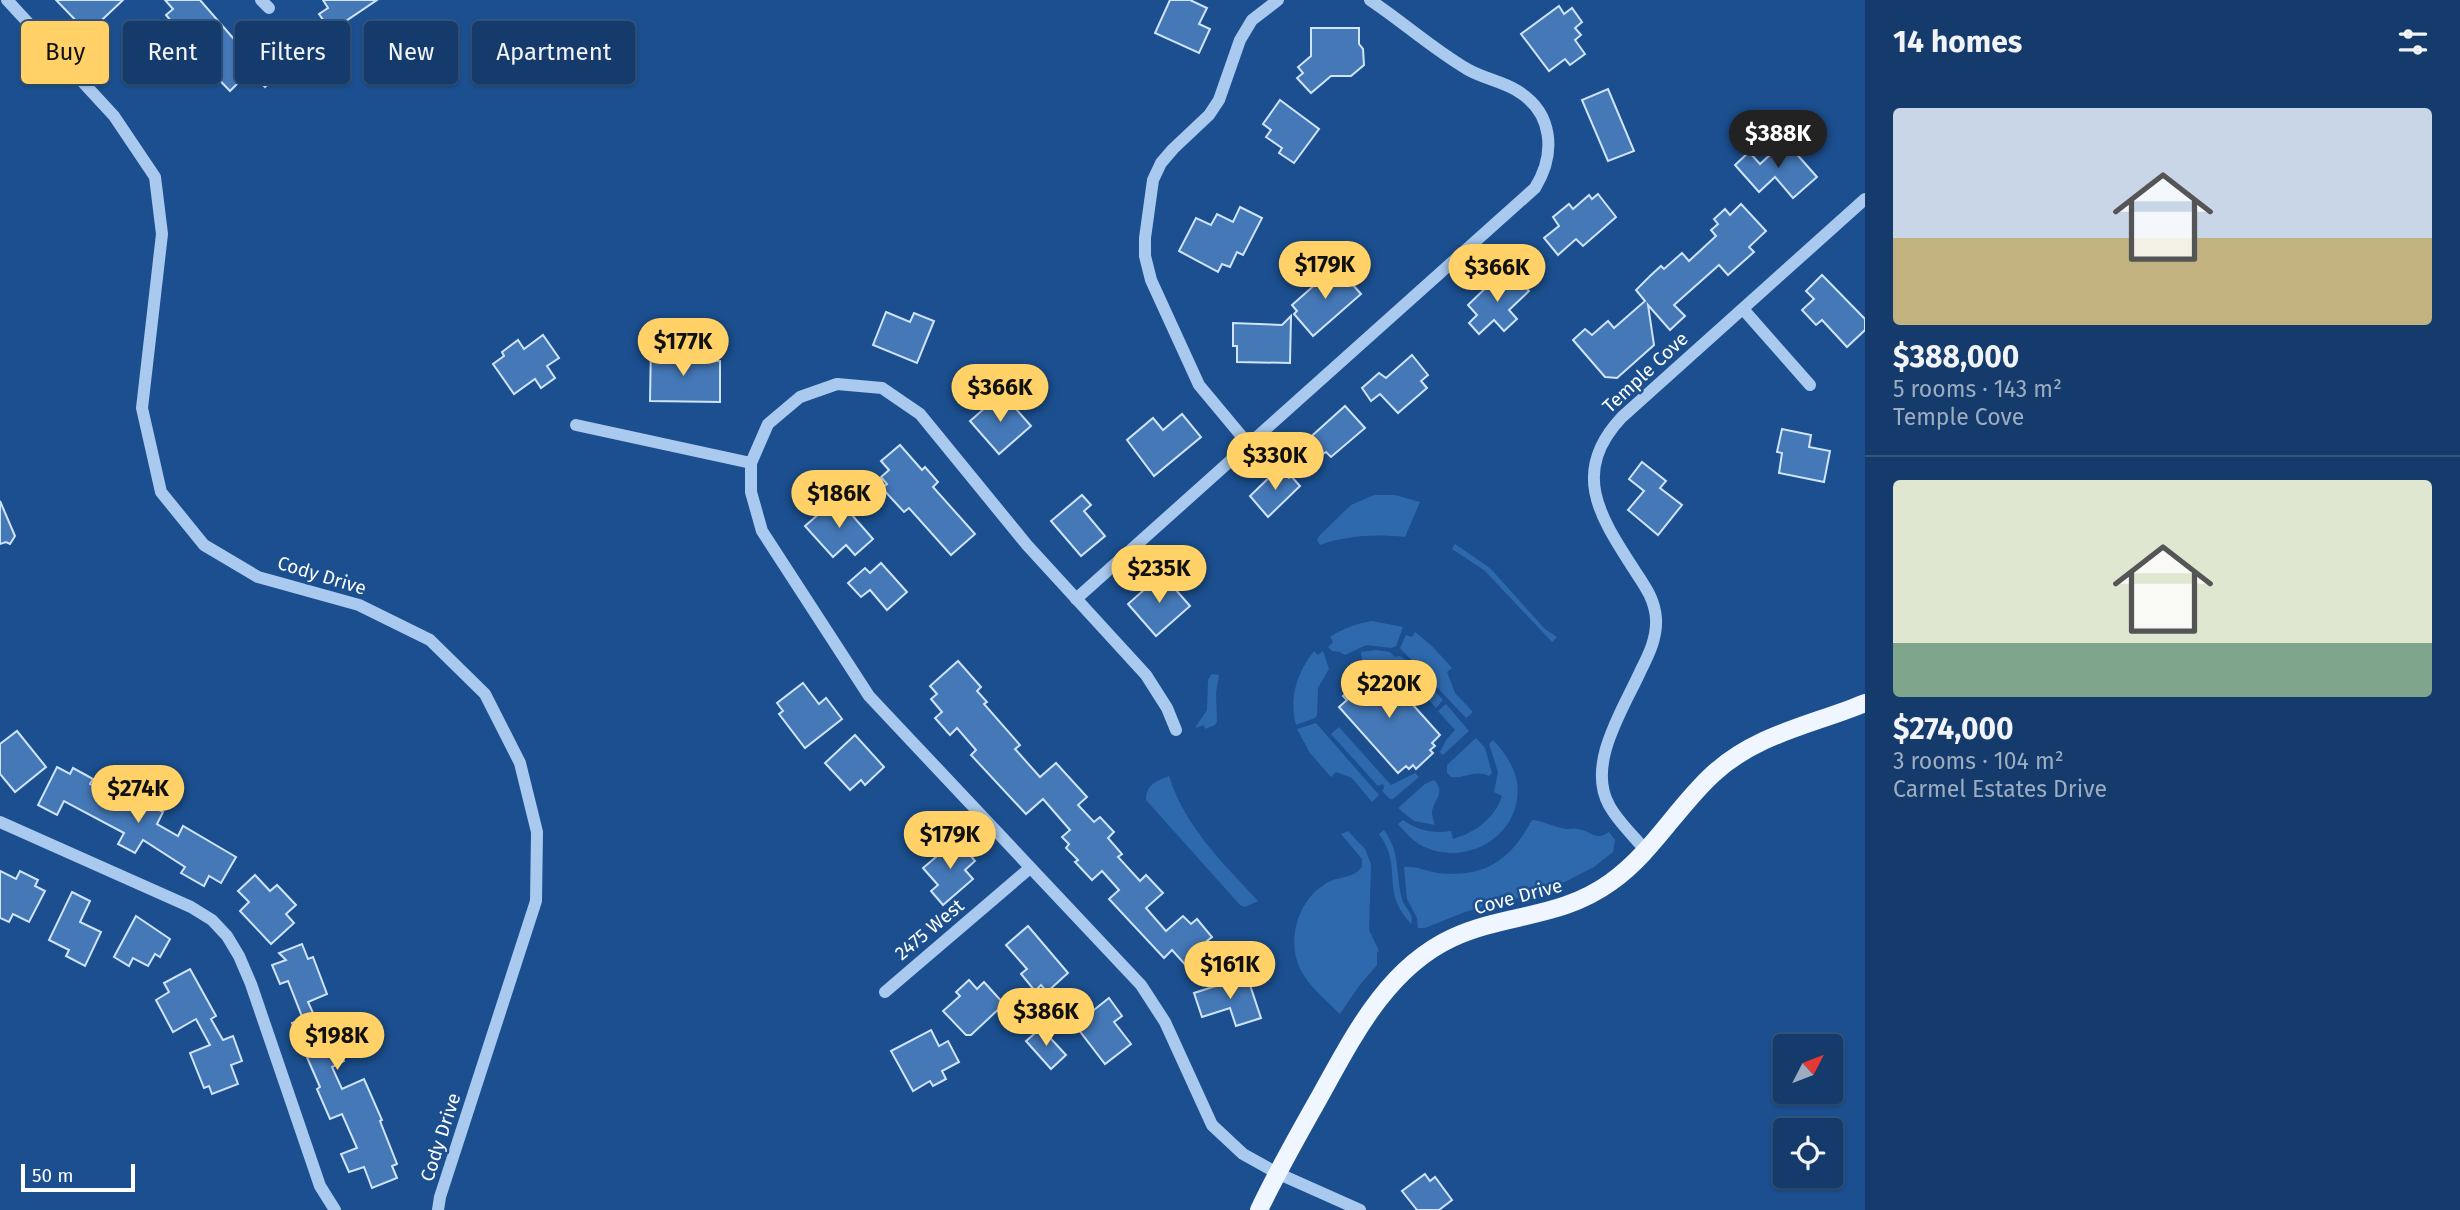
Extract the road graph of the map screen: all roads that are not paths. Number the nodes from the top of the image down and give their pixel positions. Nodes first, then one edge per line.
1 (6, 0) edge
2 (1278, 0) edge
3 (1370, 0) edge
4 (1865, 199) edge
5 (1742, 309) junction
6 (1810, 384) dead end
7 (576, 425) dead end
8 (1249, 445) junction
9 (751, 463) junction
10 (1076, 599) junction
11 (1865, 703) edge
12 (1175, 730) dead end
13 (0, 822) edge
14 (1646, 850) junction
15 (1030, 868) junction
16 (885, 992) dead end
17 (1277, 1173) junction
18 (335, 1210) edge
19 (438, 1210) edge
20 (1259, 1210) edge
21 (1360, 1210) edge

1 - 19 street, Cody Drive
2 - 8 street
3 - 8 street
4 - 5 street, Temple Cove
5 - 6 street
5 - 14 street, Temple Cove
7 - 9 street
8 - 10 street
9 - 10 street
9 - 15 street
10 - 12 street
11 - 14 main road, Cove Drive
13 - 18 street
14 - 17 main road, Cove Drive
15 - 16 street, 2475 West
15 - 17 street
17 - 20 main road, Cove Drive
17 - 21 street

